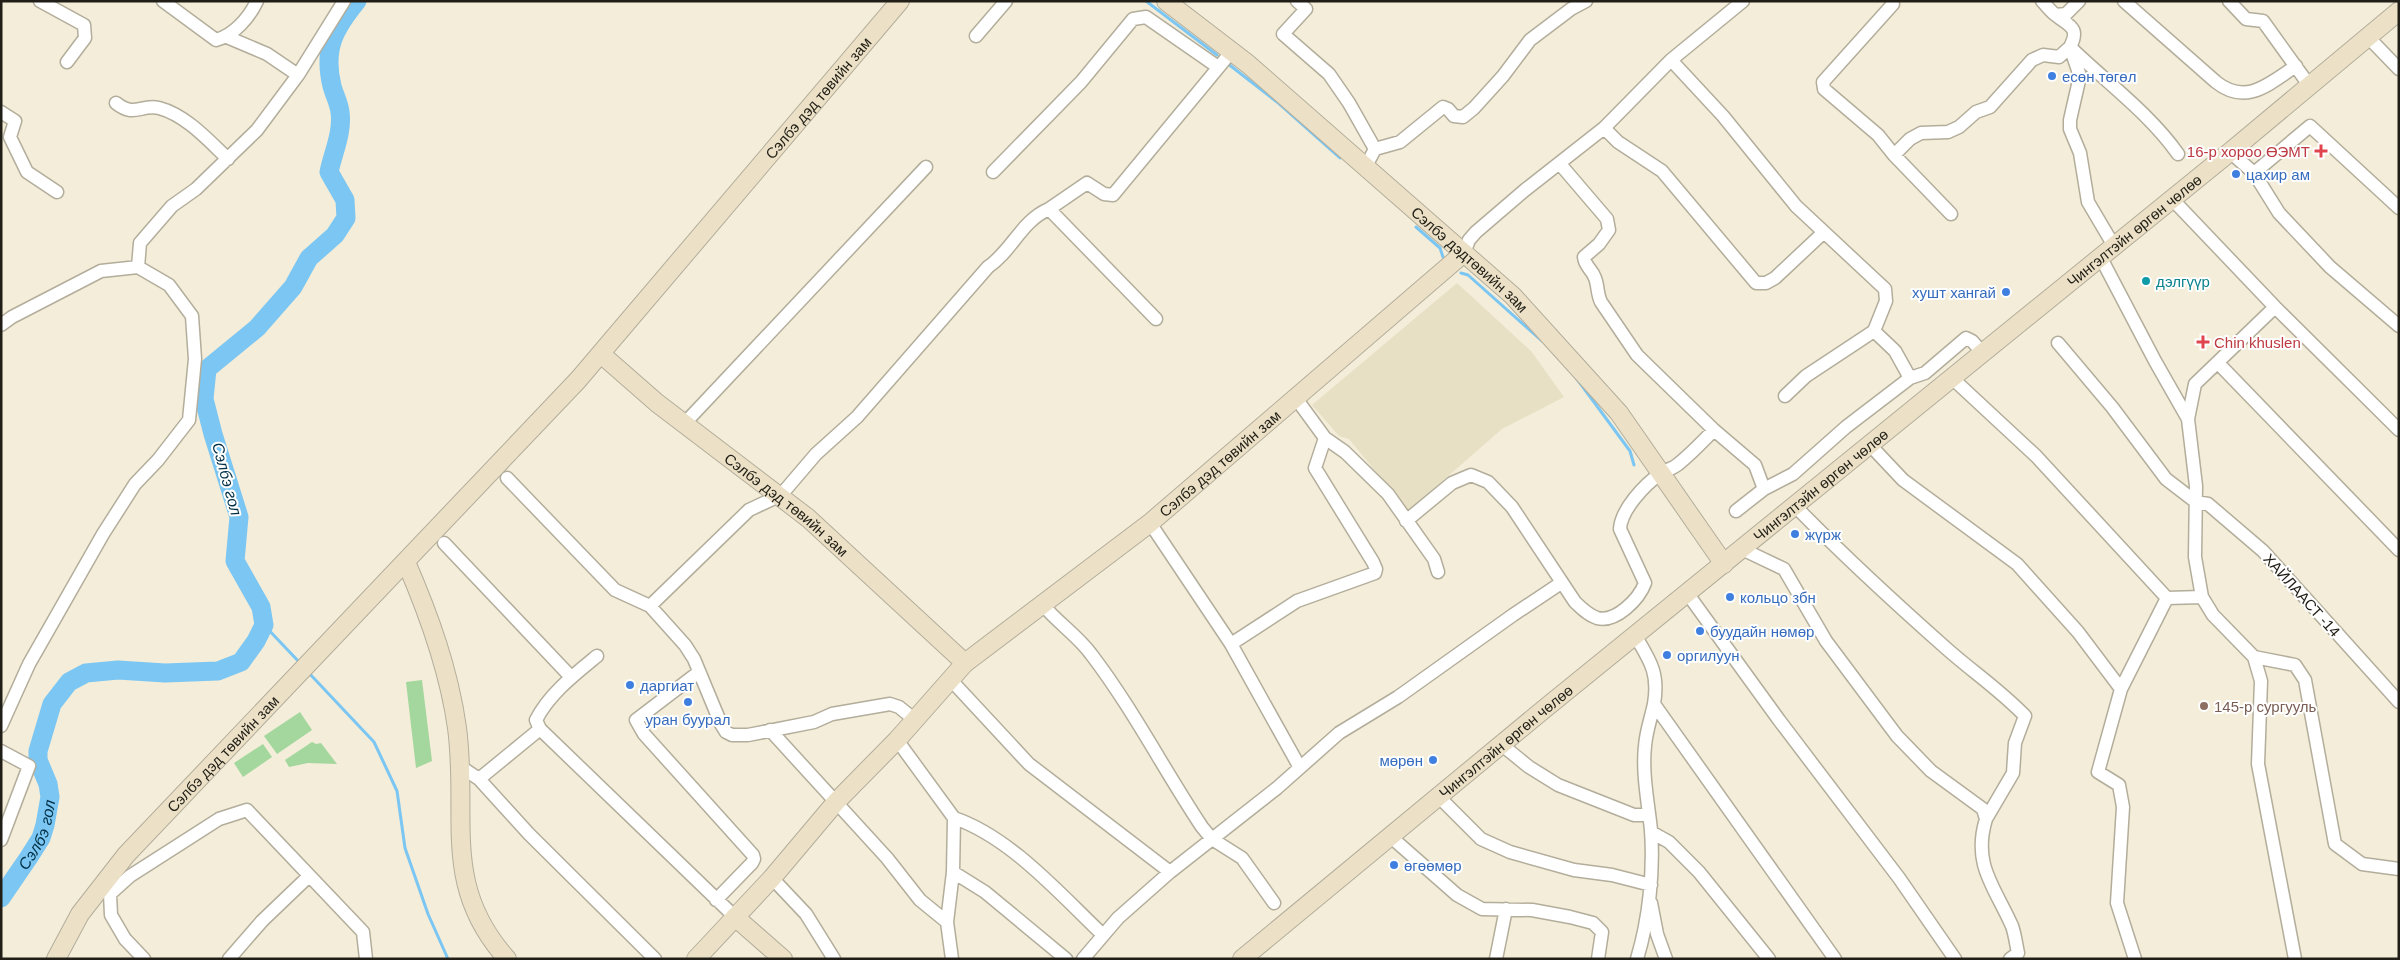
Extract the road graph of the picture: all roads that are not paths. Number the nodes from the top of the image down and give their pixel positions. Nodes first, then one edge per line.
1 (40, 1) edge
2 (164, 1) edge
3 (257, 1) edge
4 (344, 1) edge
5 (900, 1) edge
6 (1006, 1) edge
7 (1166, 1) edge
8 (1297, 1) edge
9 (1586, 1) edge
10 (1744, 1) edge
11 (2042, 1) edge
12 (2079, 1) edge
13 (2124, 1) edge
14 (2229, 1) edge
15 (1893, 4) dead end
16 (2399, 11) edge
17 (2056, 15) junction
18 (976, 36) dead end
19 (2368, 36) junction
20 (227, 37) junction
21 (2070, 47) junction
22 (1232, 51) junction
23 (1671, 60) junction
24 (67, 62) dead end
25 (2296, 66) junction
26 (1218, 67) junction
27 (2399, 69) edge
28 (298, 75) junction
29 (2309, 85) junction
30 (116, 103) dead end
31 (1, 112) edge
32 (1604, 128) junction
33 (1375, 149) junction
34 (2230, 152) junction
35 (2178, 154) dead end
36 (1894, 155) junction
37 (228, 159) junction
38 (1560, 164) junction
39 (1366, 166) junction
40 (926, 167) dead end
41 (992, 172) dead end
42 (2254, 173) junction
43 (57, 192) dead end
44 (2172, 199) junction
45 (2399, 208) edge
46 (1049, 209) junction
47 (1951, 214) dead end
48 (1824, 232) junction
49 (2108, 252) junction
50 (1464, 253) junction
51 (138, 267) junction
52 (2275, 307) junction
53 (1156, 318) dead end
54 (1, 325) edge
55 (2399, 326) edge
56 (1874, 331) junction
57 (2058, 343) dead end
58 (1982, 352) junction
59 (600, 354) junction
60 (2218, 364) junction
61 (1910, 378) junction
62 (1952, 378) junction
63 (1785, 396) dead end
64 (1295, 398) junction
65 (2188, 419) junction
66 (684, 424) junction
67 (1714, 430) junction
68 (2399, 430) edge
69 (1326, 438) junction
70 (1870, 445) junction
71 (1660, 473) junction
72 (507, 478) dead end
73 (1764, 489) junction
74 (781, 495) junction
75 (2196, 502) junction
76 (1794, 506) junction
77 (1736, 511) dead end
78 (1406, 521) junction
79 (1150, 522) junction
80 (444, 543) dead end
81 (1742, 549) junction
82 (2399, 550) edge
83 (406, 562) junction
84 (1724, 564) junction
85 (1438, 572) dead end
86 (1562, 583) junction
87 (1687, 593) junction
88 (2202, 597) junction
89 (2167, 598) junction
90 (1043, 605) junction
91 (650, 606) junction
92 (1636, 637) junction
93 (1231, 644) junction
94 (597, 656) dead end
95 (2254, 657) junction
96 (965, 663) junction
97 (700, 672) junction
98 (571, 677) junction
99 (950, 679) junction
100 (2121, 689) junction
101 (2399, 702) edge
102 (1654, 704) junction
103 (915, 720) junction
104 (1, 726) edge
105 (540, 729) junction
106 (770, 730) junction
107 (897, 740) junction
108 (1502, 745) junction
109 (1, 752) edge
110 (1299, 766) junction
111 (461, 767) junction
112 (479, 779) junction
113 (1439, 797) junction
114 (836, 802) junction
115 (1649, 815) junction
116 (954, 818) junction
117 (1986, 819) junction
118 (1651, 832) junction
119 (1391, 837) junction
120 (1212, 839) junction
121 (1, 840) edge
122 (2399, 869) edge
123 (953, 872) junction
124 (1170, 872) junction
125 (309, 876) junction
126 (772, 878) junction
127 (1650, 889) junction
128 (716, 900) junction
129 (1274, 903) dead end
130 (1506, 909) junction
131 (735, 917) junction
132 (948, 922) junction
133 (1102, 934) junction
134 (56, 959) edge
135 (144, 959) edge
136 (229, 959) edge
137 (366, 959) edge
138 (507, 959) edge
139 (655, 959) edge
140 (696, 959) edge
141 (783, 959) edge
142 (834, 959) edge
143 (952, 959) edge
144 (1066, 959) edge
145 (1083, 959) edge
146 (1242, 959) edge
147 (1496, 959) edge
148 (1598, 959) edge
149 (1637, 959) edge
150 (1666, 959) edge
151 (1769, 959) edge
152 (1835, 959) edge
153 (1955, 959) edge
154 (2010, 959) edge
155 (2135, 959) edge
156 (2295, 959) edge

1 - 24 street
2 - 20 street
3 - 20 street
4 - 28 street
5 - 59 street, Сэлбэ дэд төвийн зам
6 - 18 street
7 - 22 street, Сэлбэ дэдтөвийн зам
8 - 33 street
9 - 33 street
10 - 23 street
11 - 17 street
12 - 17 street
13 - 25 street
14 - 25 street
15 - 36 street
16 - 19 street, Чингэлтэйн өргөн чөлөө
17 - 21 street
19 - 27 street
19 - 29 street, Чингэлтэйн өргөн чөлөө
20 - 28 street
21 - 35 street
21 - 36 street
21 - 49 street
22 - 26 street
22 - 39 street, Сэлбэ дэдтөвийн зам
23 - 32 street
23 - 48 street
25 - 29 street
26 - 41 street
26 - 46 street
28 - 37 street
29 - 34 street, Чингэлтэйн өргөн чөлөө
30 - 37 street
31 - 43 street
32 - 38 street
32 - 48 street
33 - 39 street
34 - 42 street
34 - 44 street, Чингэлтэйн өргөн чөлөө
36 - 47 street
37 - 51 street
38 - 50 street
38 - 67 street
39 - 50 street, Сэлбэ дэдтөвийн зам
40 - 66 street
42 - 45 street
42 - 55 street
44 - 49 street, Чингэлтэйн өргөн чөлөө
44 - 52 street
46 - 53 street
46 - 74 street
48 - 56 street
49 - 58 street, Чингэлтэйн өргөн чөлөө
49 - 65 street
50 - 64 street, Сэлбэ дэд төвийн зам
50 - 71 street, Сэлбэ дэдтөвийн зам
51 - 54 street
51 - 104 street
52 - 60 street
52 - 68 street
56 - 61 street
56 - 63 street
57 - 75 street, ХАЙЛААСТ -14
58 - 61 street
58 - 62 street, Чингэлтэйн өргөн чөлөө
59 - 66 street, Сэлбэ дэд төвийн зам
59 - 83 street, Сэлбэ дэд төвийн зам
60 - 65 street
60 - 82 street
61 - 73 street
62 - 70 street, Чингэлтэйн өргөн чөлөө
62 - 89 street
64 - 69 street
64 - 79 street, Сэлбэ дэд төвийн зам
65 - 75 street
66 - 74 street, Сэлбэ дэд төвийн зам
67 - 71 street
67 - 73 street
69 - 78 street
69 - 93 street
70 - 76 street, Чингэлтэйн өргөн чөлөө
70 - 100 street
71 - 84 street, Сэлбэ дэдтөвийн зам
71 - 86 street
72 - 91 street
73 - 77 street
74 - 91 street
74 - 96 street, Сэлбэ дэд төвийн зам
75 - 88 street
75 - 101 street, ХАЙЛААСТ -14
76 - 81 street, Чингэлтэйн өргөн чөлөө
76 - 117 street
78 - 85 street
78 - 86 street
79 - 90 street, Сэлбэ дэд төвийн зам
79 - 93 street
80 - 98 street
81 - 84 street, Чингэлтэйн өргөн чөлөө
81 - 117 street
83 - 111 street
83 - 134 street, Сэлбэ дэд төвийн зам
84 - 87 street, Чингэлтэйн өргөн чөлөө
86 - 110 street
87 - 92 street, Чингэлтэйн өргөн чөлөө
87 - 153 street
88 - 89 street
88 - 95 street
89 - 100 street
90 - 96 street, Сэлбэ дэд төвийн зам
90 - 120 street
91 - 97 street
92 - 102 street
92 - 108 street, Чингэлтэйн өргөн чөлөө
93 - 110 street
94 - 98 street
95 - 122 street
95 - 156 street
96 - 99 street, Сэлбэ дэд төвийн зам
97 - 106 street
97 - 128 street
98 - 105 street
99 - 103 street, Сэлбэ дэд төвийн зам
99 - 124 street
100 - 155 street
102 - 115 street
102 - 152 street
103 - 106 street
103 - 107 street, Сэлбэ дэд төвийн зам
105 - 112 street
105 - 128 street
106 - 114 street
107 - 114 street, Сэлбэ дэд төвийн зам
107 - 116 street
108 - 113 street, Чингэлтэйн өргөн чөлөө
108 - 115 street
109 - 121 street
110 - 120 street
111 - 112 street
111 - 138 street
112 - 139 street
113 - 119 street, Чингэлтэйн өргөн чөлөө
113 - 127 street
114 - 126 street, Сэлбэ дэд төвийн зам
114 - 132 street
115 - 118 street
116 - 123 street
116 - 133 street
117 - 154 street
118 - 127 street
118 - 151 street
119 - 130 street
119 - 146 street, Чингэлтэйн өргөн чөлөө
120 - 124 street
120 - 129 street
123 - 132 street
123 - 144 street
124 - 133 street
125 - 135 street
125 - 136 street
125 - 137 street
126 - 131 street, Сэлбэ дэд төвийн зам
126 - 142 street
127 - 149 street
127 - 150 street
128 - 131 street
130 - 147 street
130 - 148 street
131 - 140 street, Сэлбэ дэд төвийн зам
131 - 141 street
132 - 143 street
133 - 145 street

